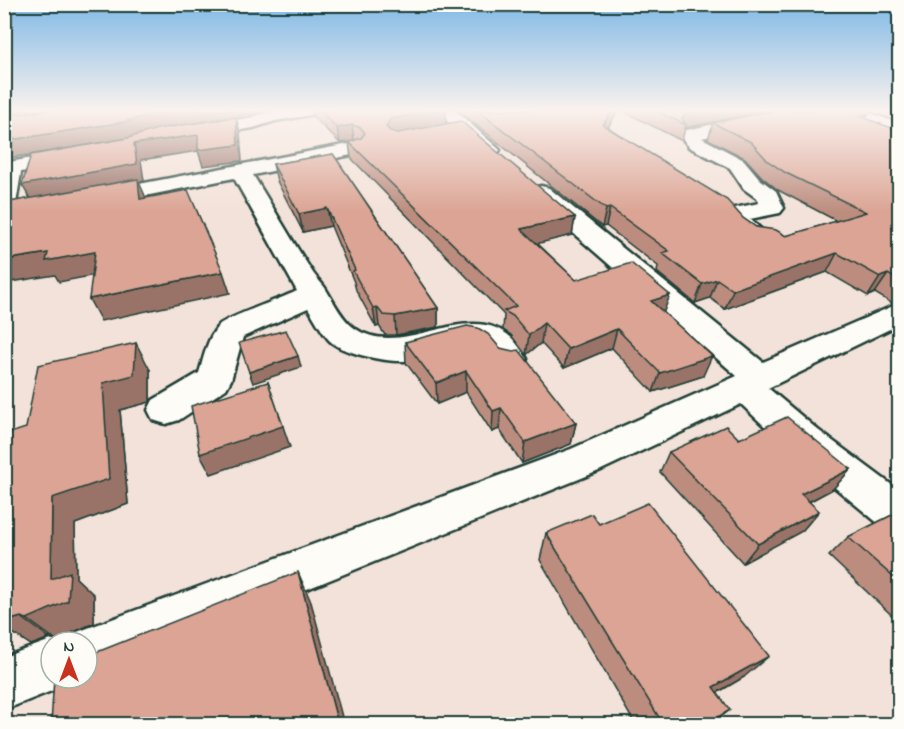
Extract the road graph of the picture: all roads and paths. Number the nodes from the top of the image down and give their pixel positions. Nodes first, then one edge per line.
1 (477, 144) edge
2 (698, 144) edge
3 (354, 150) edge
4 (87, 154) edge
5 (5, 169) edge
6 (240, 170) junction
7 (84, 201) edge
8 (4, 205) edge
9 (28, 212) edge
10 (761, 241) edge
11 (314, 293) junction
12 (900, 312) edge
13 (511, 359) edge
14 (752, 383) junction
15 (166, 410) dead end
16 (900, 516) edge
17 (99, 647) edge
18 (39, 671) edge
19 (4, 684) edge

1 - 14 street
2 - 10 street
3 - 6 street
4 - 5 street
5 - 8 street
6 - 7 street
6 - 11 street
8 - 9 street
11 - 13 street
11 - 15 street
12 - 14 street
14 - 16 street
14 - 17 street
18 - 19 street

